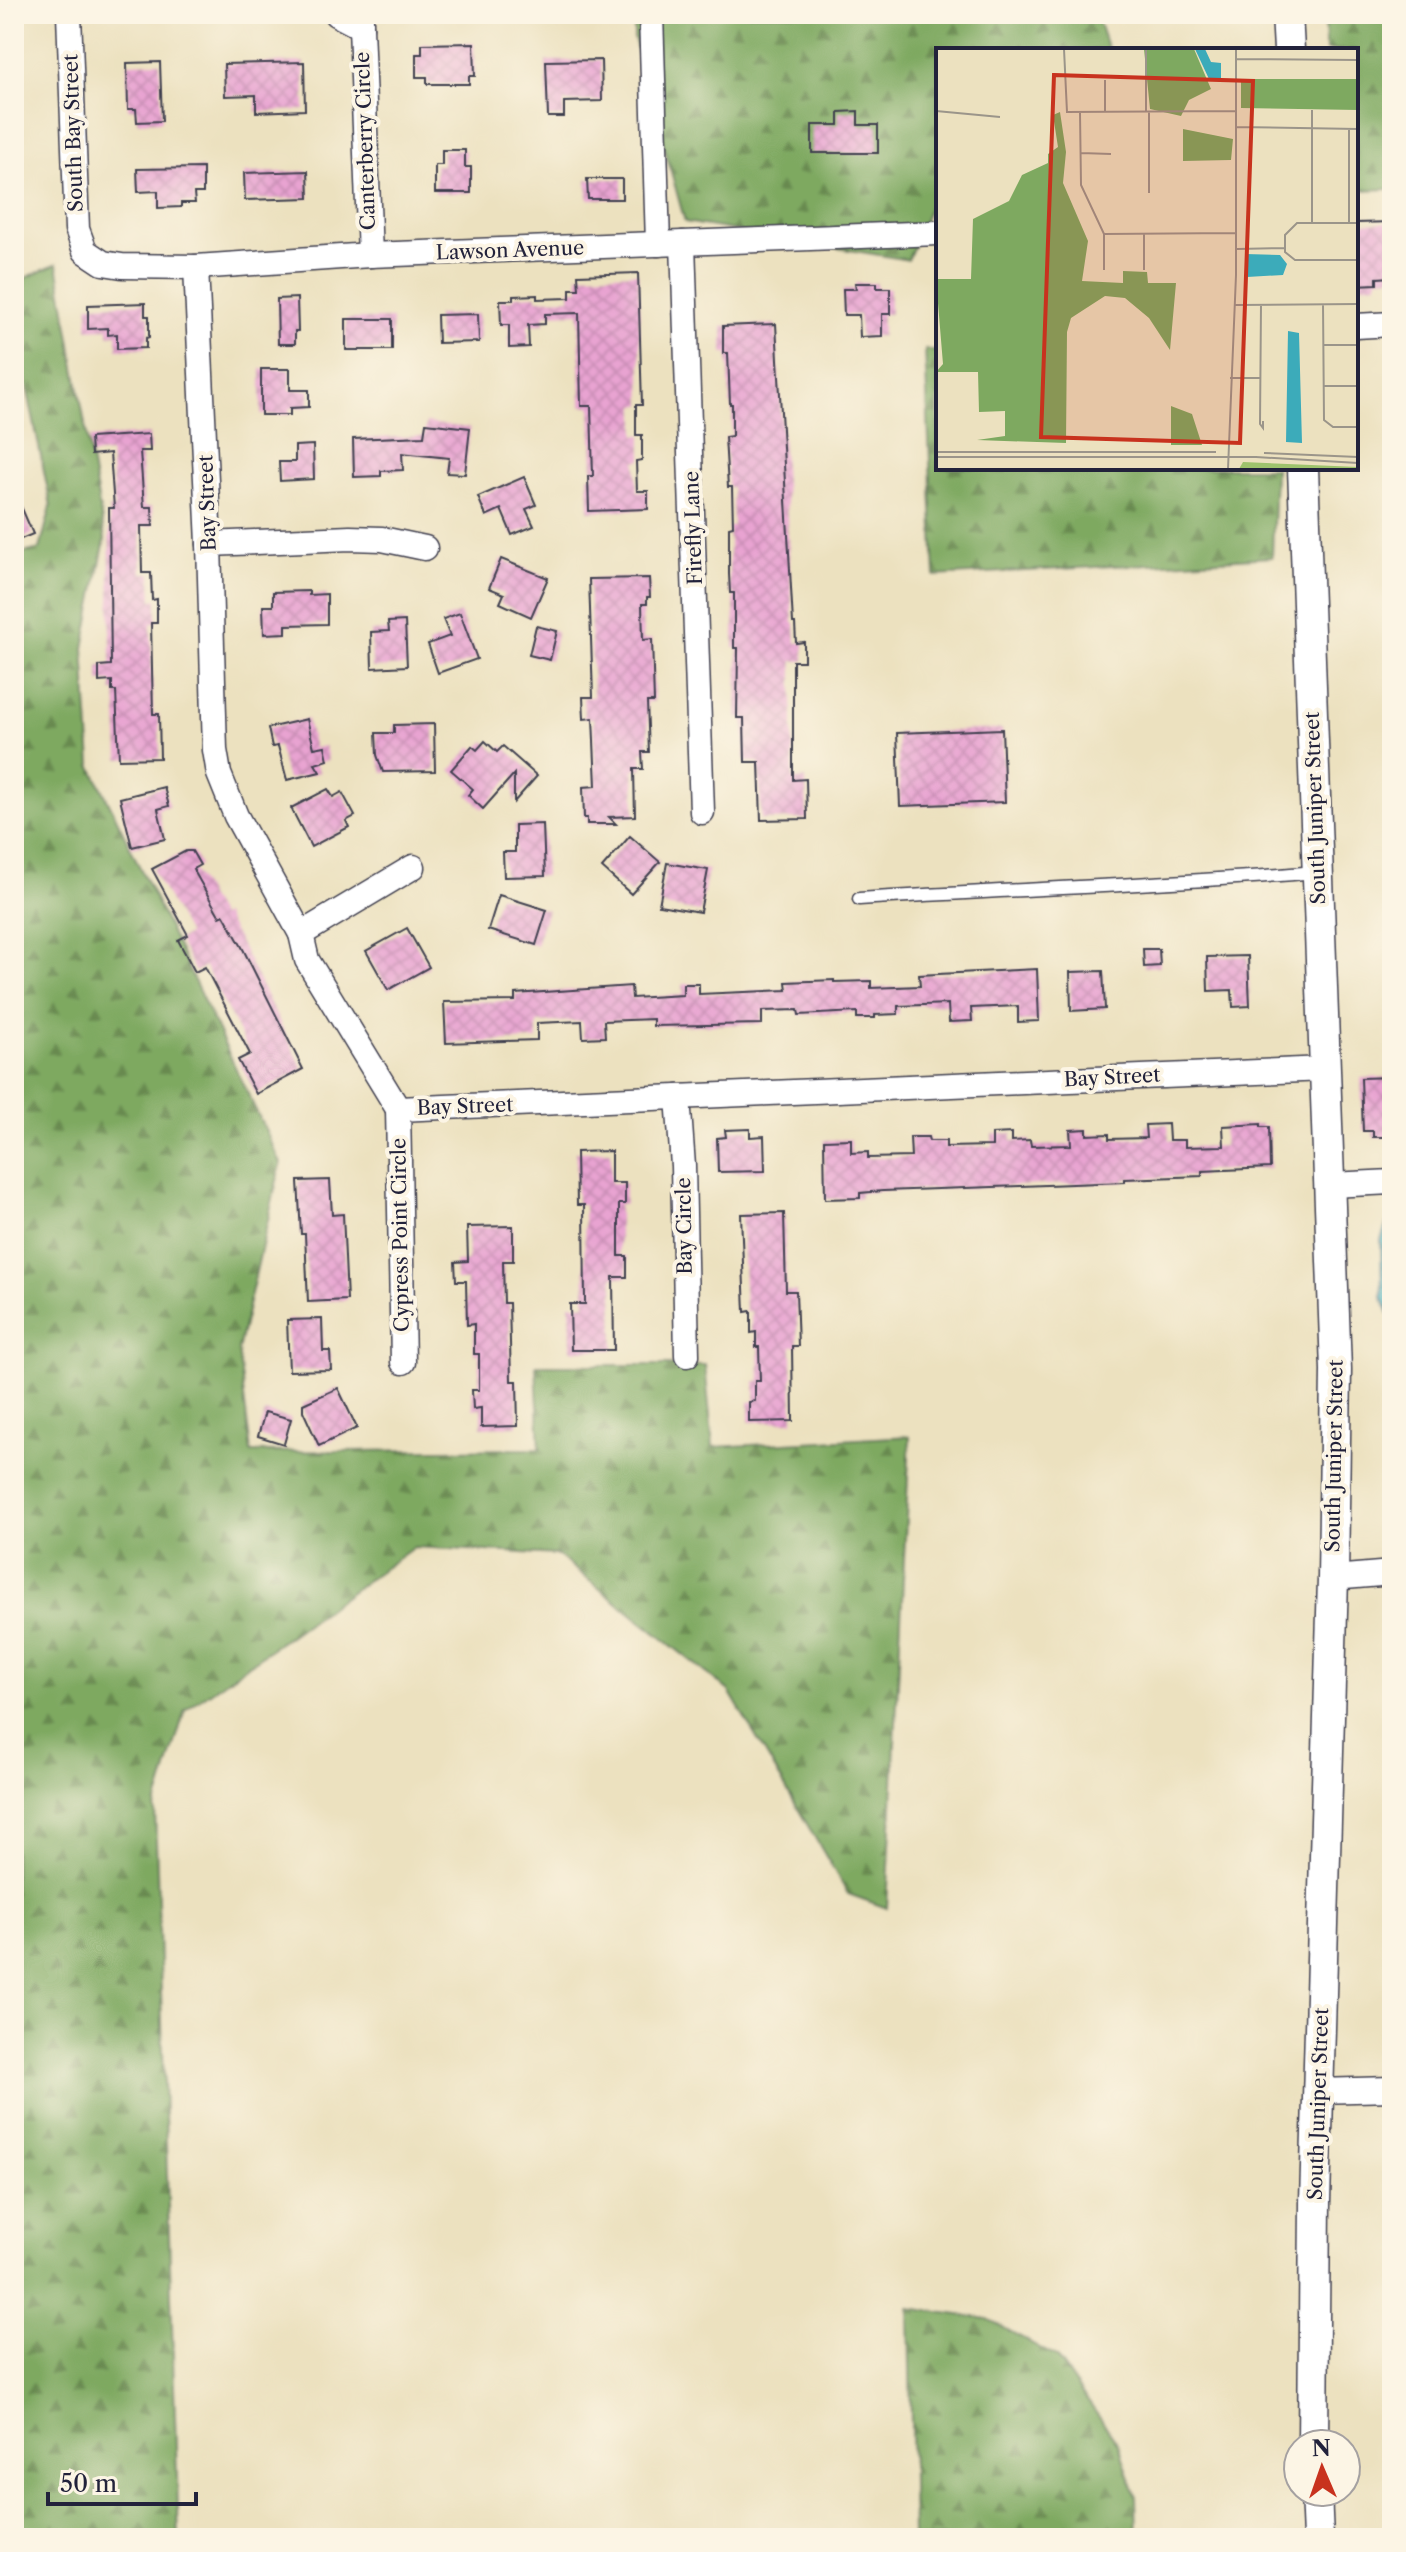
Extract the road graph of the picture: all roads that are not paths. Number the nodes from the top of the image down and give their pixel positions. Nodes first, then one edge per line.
1 (69, 14) edge
2 (336, 14) edge
3 (651, 14) edge
4 (1287, 14) edge
5 (361, 20) edge
6 (1289, 48) edge
7 (936, 233) edge
8 (683, 243) junction
9 (658, 244) junction
10 (85, 251) joint
11 (370, 255) junction
12 (196, 267) junction
13 (1392, 324) edge
14 (1358, 326) edge
15 (1303, 470) edge
16 (209, 544) junction
17 (425, 548) dead end
18 (702, 812) dead end
19 (413, 867) dead end
20 (1317, 872) junction
21 (859, 899) dead end
22 (301, 934) junction
23 (1325, 1069) junction
24 (678, 1097) junction
25 (398, 1109) junction
26 (1392, 1182) edge
27 (1331, 1185) junction
28 (687, 1355) dead end
29 (403, 1362) dead end
30 (1392, 1573) edge
31 (1333, 1578) junction
32 (1392, 2089) edge
33 (1318, 2091) junction
34 (1313, 2428) edge
35 (1317, 2508) edge
36 (1318, 2538) edge

1 - 10 street, South Bay Street
2 - 5 street, Canterberry Circle
3 - 9 street
4 - 6 street
5 - 11 street, Canterberry Circle
7 - 8 street, Lawson Avenue
8 - 9 street, Lawson Avenue
8 - 18 street, Firefly Lane
9 - 11 street, Lawson Avenue
10 - 12 street, Lawson Avenue
11 - 12 street, Lawson Avenue
12 - 16 street, Bay Street
13 - 14 street
15 - 20 street, South Juniper Street
16 - 17 street
16 - 22 street, Bay Street
19 - 22 street
20 - 21 lane
20 - 23 street, South Juniper Street
22 - 25 street, Bay Street
23 - 24 street, Bay Street
23 - 27 street, South Juniper Street
24 - 25 street, Bay Street
24 - 28 street, Bay Circle
25 - 29 street, Cypress Point Circle
26 - 27 street
27 - 31 street, South Juniper Street
30 - 31 street
31 - 33 street, South Juniper Street
32 - 33 street
33 - 34 street, South Juniper Street
35 - 36 street

